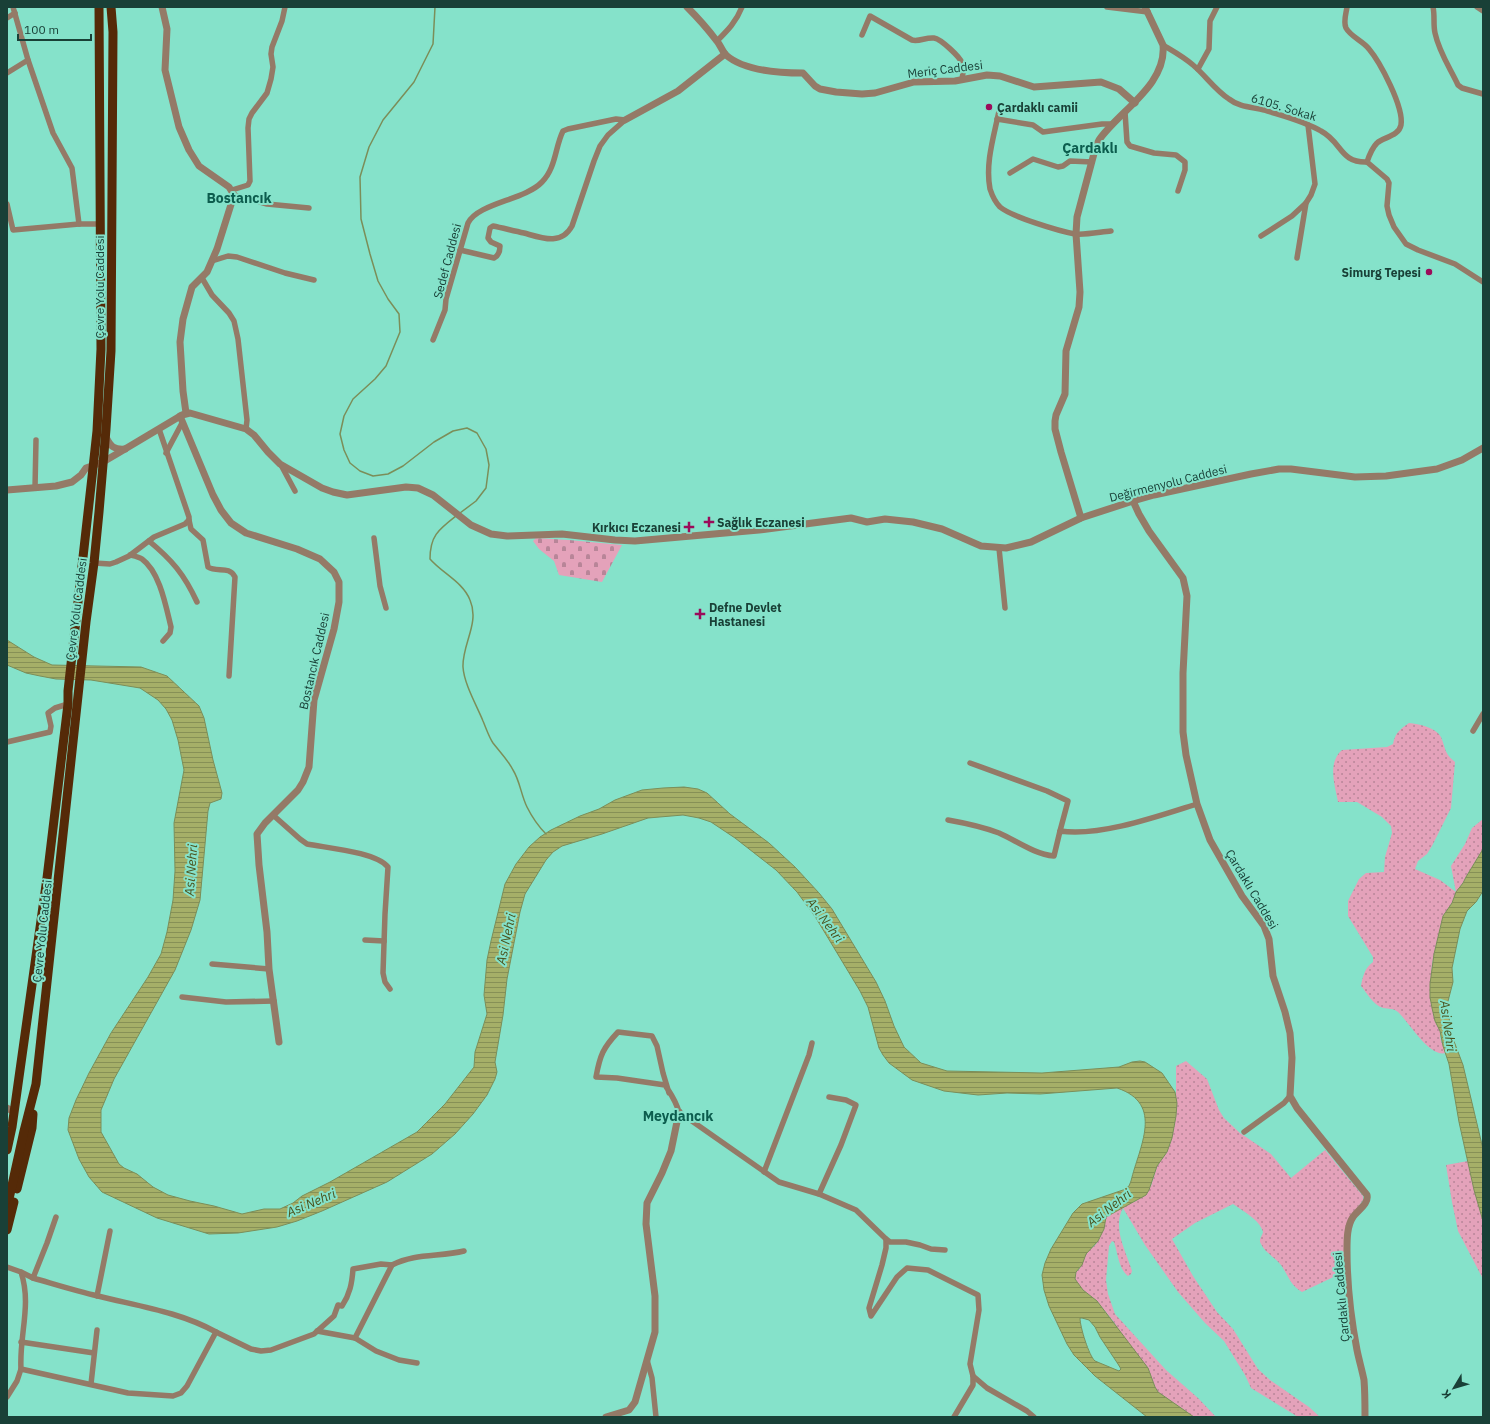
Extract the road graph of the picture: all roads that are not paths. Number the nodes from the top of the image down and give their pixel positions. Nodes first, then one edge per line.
1 (99, 7) edge
2 (111, 7) edge
3 (162, 7) edge
4 (284, 7) edge
5 (687, 7) edge
6 (742, 7) edge
7 (1107, 7) edge
8 (1217, 7) edge
9 (1347, 7) edge
10 (1433, 7) edge
11 (1477, 7) edge
12 (1147, 9) edge
13 (14, 10) edge
14 (1483, 11) edge
15 (7, 18) edge
16 (862, 35) dead end
17 (717, 41) junction
18 (1163, 45) junction
19 (725, 54) junction
20 (28, 60) junction
21 (1198, 69) junction
22 (7, 73) edge
23 (962, 80) junction
24 (1483, 94) edge
25 (1134, 103) junction
26 (999, 111) dead end
27 (1125, 112) junction
28 (997, 119) junction
29 (625, 120) junction
30 (1112, 124) junction
31 (1308, 125) junction
32 (1092, 162) junction
33 (1367, 162) junction
34 (1010, 173) dead end
35 (1178, 191) dead end
36 (233, 192) junction
37 (1306, 202) junction
38 (7, 204) edge
39 (309, 208) dead end
40 (79, 224) junction
41 (100, 224) junction
42 (10, 230) edge
43 (1111, 231) dead end
44 (1076, 234) junction
45 (1261, 236) dead end
46 (460, 250) junction
47 (1297, 258) dead end
48 (212, 261) junction
49 (202, 278) junction
50 (314, 280) dead end
51 (1483, 282) edge
52 (433, 340) dead end
53 (183, 417) junction
54 (159, 429) junction
55 (246, 429) junction
56 (105, 436) junction
57 (36, 440) dead end
58 (1483, 448) edge
59 (125, 449) junction
60 (166, 453) junction
61 (103, 462) junction
62 (94, 464) junction
63 (280, 464) junction
64 (35, 488) junction
65 (7, 490) edge
66 (295, 491) dead end
67 (1133, 501) junction
68 (1081, 518) junction
69 (189, 520) junction
70 (374, 538) dead end
71 (149, 541) junction
72 (999, 548) junction
73 (130, 555) junction
74 (94, 563) junction
75 (197, 602) dead end
76 (386, 608) dead end
77 (1006, 608) dead end
78 (163, 641) dead end
79 (229, 676) dead end
80 (68, 704) junction
81 (1483, 714) edge
82 (1473, 731) dead end
83 (7, 742) edge
84 (970, 763) dead end
85 (1197, 804) junction
86 (273, 815) junction
87 (948, 820) dead end
88 (1060, 831) junction
89 (365, 940) dead end
90 (384, 941) junction
91 (212, 964) dead end
92 (269, 968) junction
93 (390, 989) dead end
94 (182, 997) dead end
95 (274, 1001) junction
96 (279, 1042) dead end
97 (812, 1043) dead end
98 (36, 1084) junction
99 (669, 1093) junction
100 (1290, 1096) junction
101 (829, 1098) dead end
102 (11, 1110) edge
103 (678, 1112) junction
104 (7, 1132) edge
105 (1244, 1132) dead end
106 (7, 1150) edge
107 (764, 1172) junction
108 (819, 1194) junction
109 (7, 1208) edge
110 (56, 1216) dead end
111 (7, 1230) edge
112 (110, 1231) dead end
113 (886, 1239) junction
114 (945, 1250) dead end
115 (464, 1251) dead end
116 (392, 1265) junction
117 (7, 1267) edge
118 (21, 1272) junction
119 (33, 1278) junction
120 (97, 1296) junction
121 (97, 1330) dead end
122 (317, 1331) junction
123 (216, 1332) junction
124 (355, 1338) junction
125 (21, 1342) junction
126 (94, 1353) junction
127 (647, 1360) junction
128 (417, 1362) dead end
129 (20, 1369) junction
130 (973, 1376) junction
131 (91, 1384) junction
132 (7, 1397) edge
133 (606, 1417) edge
134 (656, 1417) edge
135 (954, 1417) edge
136 (1034, 1417) edge
137 (1365, 1417) edge

1 - 41 highway, Çevre Yolu Caddesi
2 - 56 highway, Çevre Yolu Caddesi
3 - 36 street
4 - 36 street
5 - 17 street, Meriç Caddesi
6 - 17 street
7 - 12 street
8 - 21 street
9 - 33 street
10 - 24 street
11 - 14 street
12 - 18 street
13 - 15 street
13 - 20 street
16 - 23 street
17 - 19 street, Meriç Caddesi
18 - 21 street, 6105. Sokak
18 - 25 street
19 - 23 street, Meriç Caddesi
19 - 29 street, Sedef Caddesi
20 - 22 street
20 - 40 street
21 - 31 street, 6105. Sokak
23 - 25 street, Meriç Caddesi
25 - 27 street
26 - 28 street
27 - 30 street
27 - 35 street
28 - 30 street
28 - 44 street
29 - 46 street, Sedef Caddesi
29 - 46 street
30 - 32 street
31 - 33 street, 6105. Sokak
31 - 37 street
32 - 34 street
32 - 44 street
33 - 51 street, 6105. Sokak
36 - 39 street
36 - 48 street, Bostancık Caddesi
37 - 45 street
37 - 47 street
38 - 42 street
40 - 41 street
40 - 42 street
41 - 62 highway, Çevre Yolu Caddesi
43 - 44 street
44 - 68 street
46 - 52 street, Sedef Caddesi
48 - 49 street, Bostancık Caddesi
48 - 50 street
49 - 53 street, Bostancık Caddesi
49 - 55 street
53 - 54 street
53 - 55 street, Değirmenyolu Caddesi
53 - 60 street
53 - 86 street, Bostancık Caddesi
54 - 59 street
54 - 60 street
55 - 63 street, Değirmenyolu Caddesi
56 - 59 street
56 - 61 highway, Çevre Yolu Caddesi
57 - 64 street
58 - 67 street, Değirmenyolu Caddesi
59 - 61 street
60 - 69 street
61 - 62 street
61 - 74 highway, Çevre Yolu Caddesi
62 - 64 street
62 - 80 highway, Çevre Yolu Caddesi
63 - 66 street
63 - 72 street, Değirmenyolu Caddesi
64 - 65 street
67 - 68 street, Değirmenyolu Caddesi
67 - 85 street, Çardaklı Caddesi
68 - 72 street, Değirmenyolu Caddesi
69 - 71 street
69 - 79 street
70 - 76 street
71 - 73 street
71 - 75 street
72 - 77 street
73 - 74 street
73 - 78 street
74 - 98 highway, Çevre Yolu Caddesi
80 - 83 street
80 - 102 highway, Çevre Yolu Caddesi
81 - 82 street
84 - 88 street
85 - 88 street
85 - 100 street, Çardaklı Caddesi
86 - 90 street
86 - 92 street, Bostancık Caddesi
87 - 88 street
89 - 90 street
90 - 93 street
91 - 92 street
92 - 95 street, Bostancık Caddesi
94 - 95 street
95 - 96 street, Bostancık Caddesi
97 - 107 street
98 - 109 highway, Çevre Yolu Caddesi
98 - 111 highway
99 - 99 street
99 - 103 street
100 - 105 street
100 - 137 street, Çardaklı Caddesi
101 - 108 street
102 - 104 highway
102 - 106 highway, Çevre Yolu Caddesi
103 - 107 street
103 - 127 street
107 - 108 street
108 - 113 street
110 - 119 street
112 - 120 street
113 - 114 street
113 - 130 street
115 - 116 street
116 - 122 street
116 - 124 street
117 - 118 street
118 - 119 street
118 - 125 street
119 - 120 street
120 - 123 street
121 - 126 street
122 - 123 street
122 - 124 street
123 - 131 street
124 - 128 street
125 - 126 street
125 - 129 street
126 - 131 street
127 - 133 street
127 - 134 street
129 - 131 street
129 - 132 street
130 - 135 street
130 - 136 street

